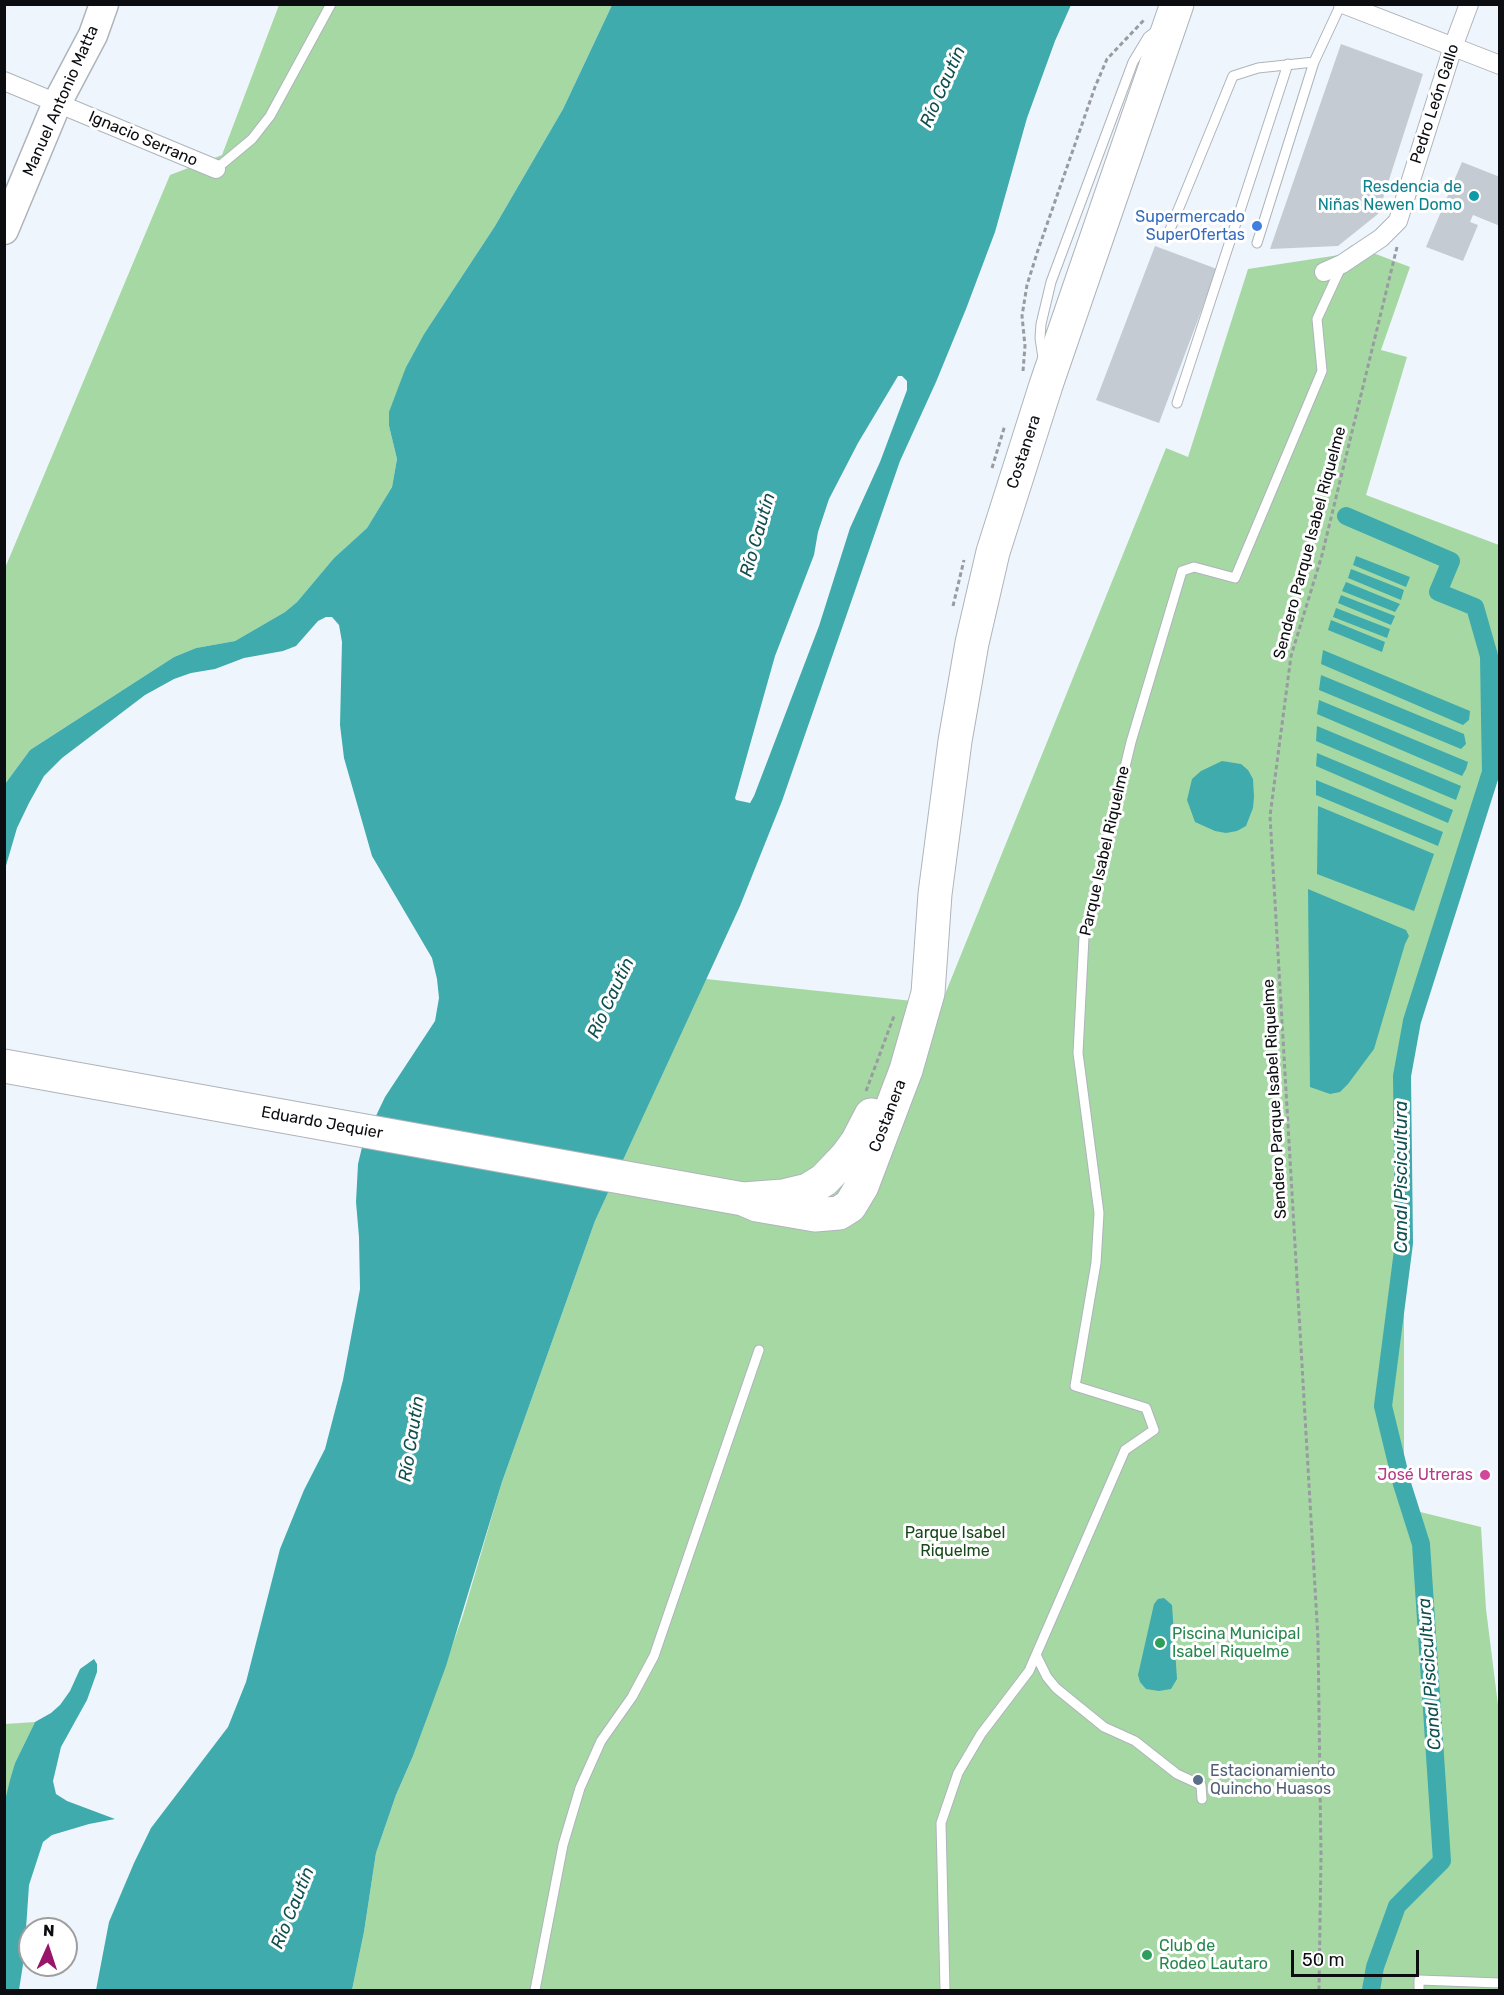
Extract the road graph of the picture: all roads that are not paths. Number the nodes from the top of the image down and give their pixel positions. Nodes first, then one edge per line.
1 (104, 4) edge
2 (331, 4) edge
3 (1342, 4) edge
4 (1469, 4) edge
5 (1174, 12) edge
6 (1453, 47) junction
7 (1314, 62) junction
8 (1288, 64) junction
9 (1500, 65) edge
10 (4, 81) edge
11 (57, 103) junction
12 (216, 169) joint
13 (4, 230) edge
14 (1167, 237) dead end
15 (1257, 243) dead end
16 (1342, 264) junction
17 (1324, 272) dead end
18 (1177, 403) dead end
19 (4, 1065) edge
20 (640, 1181) joint
21 (759, 1350) dead end
22 (1036, 1655) junction
23 (1202, 1799) dead end
24 (1500, 1983) edge
25 (535, 1990) edge
26 (945, 1990) edge
27 (1419, 1990) edge

1 - 11 main road, Manuel Antonio Matta
2 - 12 lane
3 - 6 street
3 - 7 lane
4 - 6 street, Pedro León Gallo
5 - 20 highway, Costanera
6 - 9 street
6 - 16 street, Pedro León Gallo
7 - 8 lane
7 - 15 lane
8 - 14 lane
8 - 18 lane
10 - 11 street, Ignacio Serrano
11 - 12 street, Ignacio Serrano
11 - 13 main road, Manuel Antonio Matta
16 - 17 street, Pedro León Gallo
16 - 22 lane, Parque Isabel Riquelme
19 - 20 highway, Eduardo Jequier
21 - 25 lane
22 - 23 lane
22 - 26 lane, Parque Isabel Riquelme
24 - 27 lane

